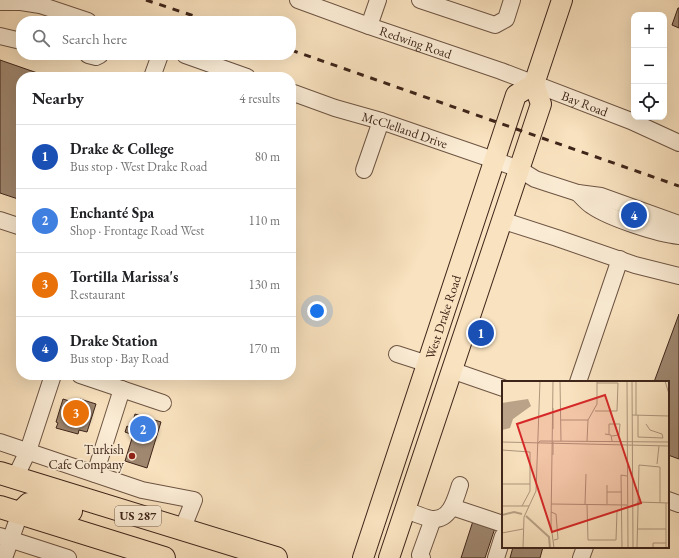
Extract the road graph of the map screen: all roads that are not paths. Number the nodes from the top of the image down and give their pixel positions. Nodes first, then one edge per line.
1 (298, 0) edge
2 (378, 0) edge
3 (420, 0) edge
4 (512, 0) edge
5 (562, 0) edge
6 (0, 2) edge
7 (73, 16) edge
8 (369, 26) junction
9 (0, 36) edge
10 (16, 40) edge
11 (158, 60) edge
12 (199, 60) edge
13 (154, 72) edge
14 (233, 72) edge
15 (534, 84) junction
16 (296, 94) edge
17 (379, 126) junction
18 (679, 143) edge
19 (493, 165) junction
20 (364, 170) dead end
21 (517, 173) junction
22 (578, 193) junction
23 (0, 220) edge
24 (501, 220) junction
25 (679, 224) edge
26 (16, 225) edge
27 (679, 236) edge
28 (620, 259) junction
29 (458, 270) junction
30 (679, 276) edge
31 (397, 354) dead end
32 (428, 364) junction
33 (451, 370) junction
34 (51, 380) edge
35 (95, 380) edge
36 (578, 381) edge
37 (502, 388) edge
38 (122, 389) junction
39 (163, 403) dead end
40 (429, 438) junction
41 (0, 442) edge
42 (28, 451) junction
43 (95, 474) junction
44 (5, 480) edge
45 (460, 484) dead end
46 (669, 500) edge
47 (679, 504) edge
48 (452, 507) junction
49 (10, 510) edge
50 (118, 510) junction
51 (406, 510) junction
52 (432, 520) junction
53 (502, 524) edge
54 (182, 530) junction
55 (5, 537) edge
56 (502, 539) edge
57 (585, 548) edge
58 (4, 558) edge
59 (68, 558) edge
60 (164, 558) edge
61 (276, 558) edge
62 (363, 558) edge
63 (389, 558) edge
64 (422, 558) edge
65 (496, 558) edge
66 (581, 558) edge

1 - 8 street, Redwing Road
2 - 8 street
3 - 4 street
5 - 15 main road
6 - 7 street
8 - 15 street, Redwing Road
9 - 10 street
11 - 13 street
12 - 14 street
15 - 18 street, Bay Road
15 - 19 main road, West Drake Road
15 - 21 main road, West Drake Road
16 - 17 street, McClelland Drive
17 - 19 street, McClelland Drive
17 - 20 street
19 - 21 street, McClelland Drive
19 - 29 main road, West Drake Road
21 - 22 street, McClelland Drive
21 - 24 main road, West Drake Road
22 - 25 street
22 - 27 street
23 - 26 street
24 - 28 street
24 - 33 main road, West Drake Road
28 - 30 street
28 - 36 street
29 - 32 main road, West Drake Road
29 - 33 main road
31 - 32 street
32 - 40 main road
32 - 62 main road, West Drake Road
33 - 37 street
33 - 40 main road, West Drake Road
34 - 42 street
35 - 38 street
38 - 39 street
38 - 43 street
40 - 51 main road, West Drake Road
41 - 42 street
42 - 43 street
42 - 44 street
43 - 54 street
44 - 50 highway, US 287
45 - 48 street
46 - 47 street
48 - 52 street
48 - 53 street
49 - 50 highway
49 - 55 street
49 - 60 highway, US 287
50 - 54 highway, US 287
51 - 52 street
51 - 63 main road, West Drake Road
52 - 64 street
54 - 61 highway, US 287
55 - 58 street
55 - 59 street
56 - 65 street
57 - 66 street

